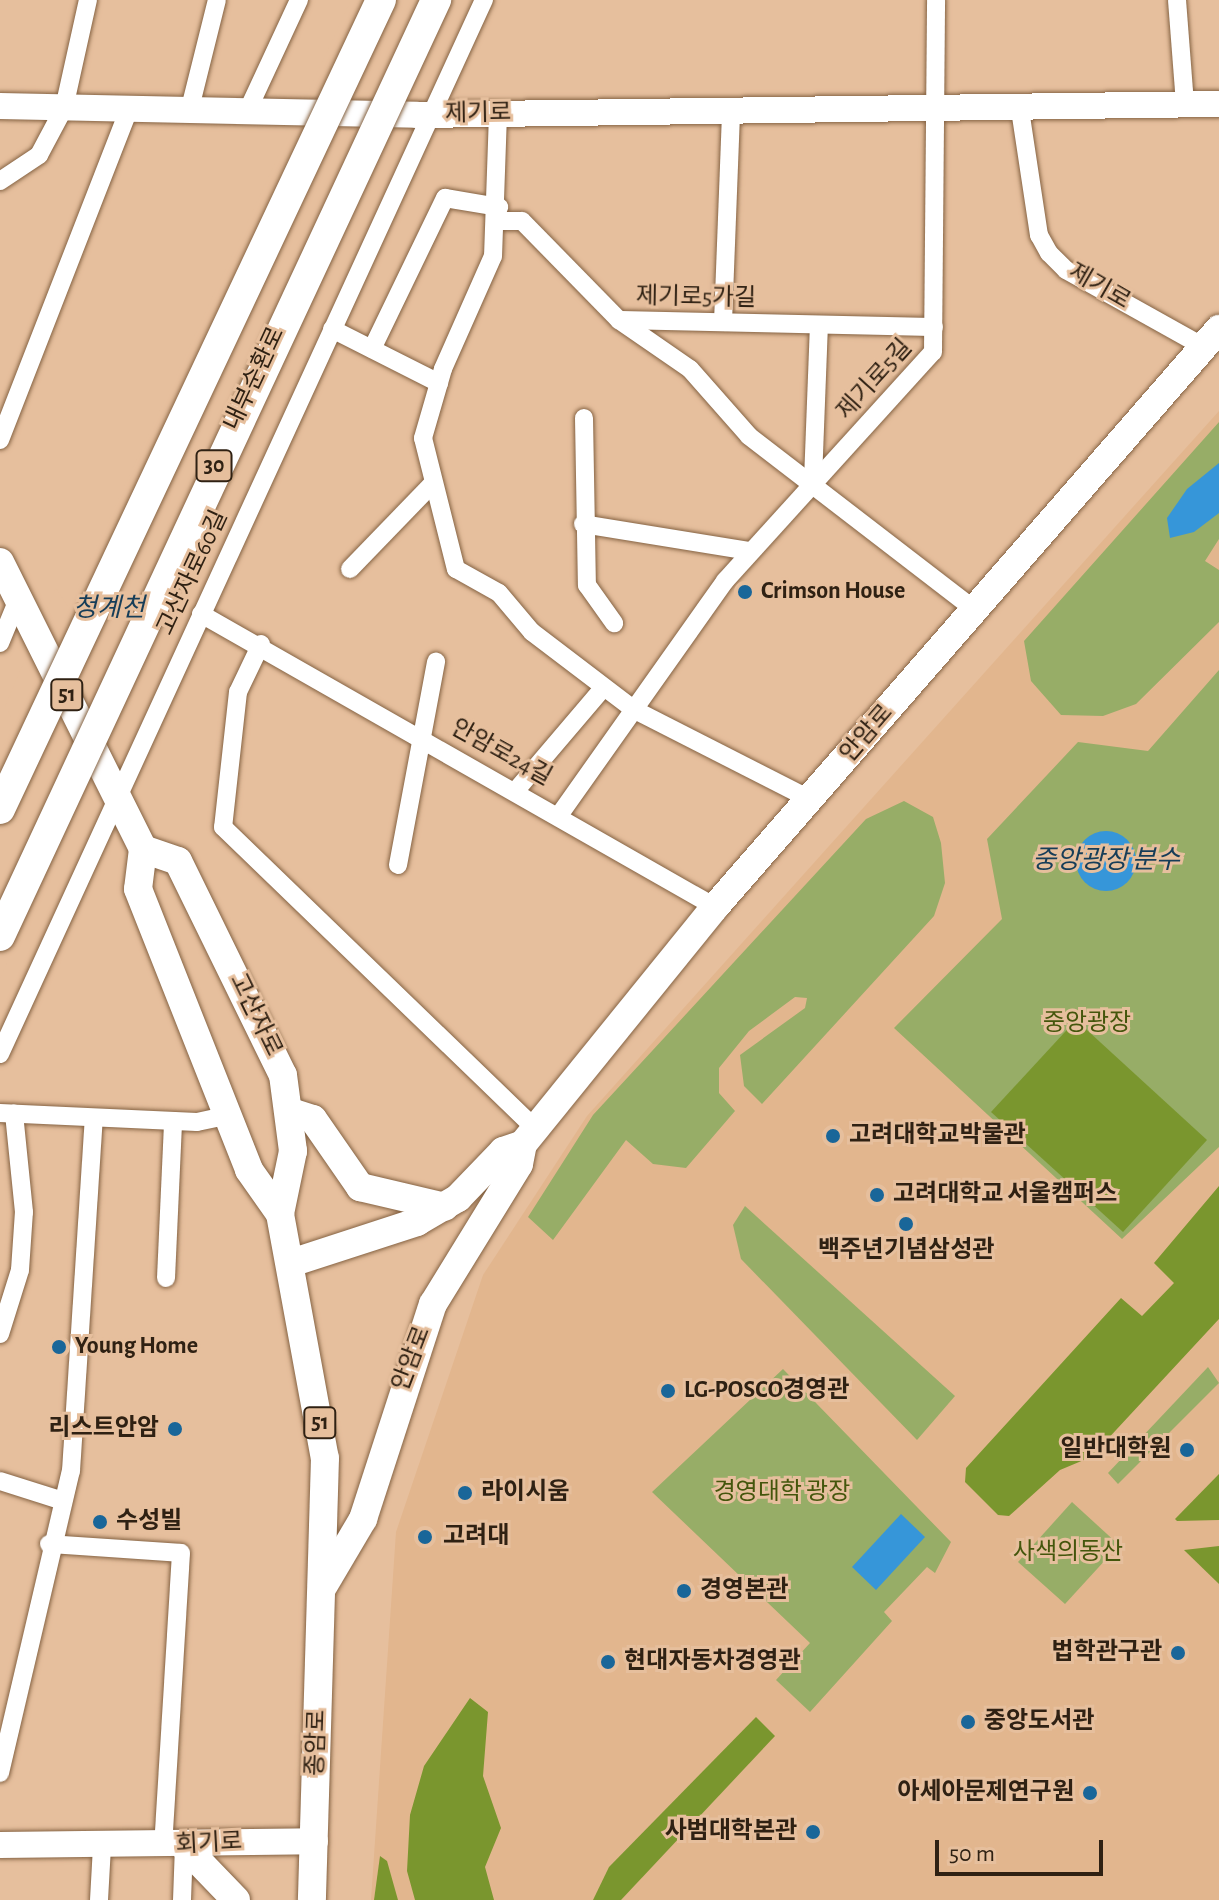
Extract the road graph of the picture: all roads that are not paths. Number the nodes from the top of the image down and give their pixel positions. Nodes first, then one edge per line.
1 (88, 0) edge
2 (217, 0) edge
3 (299, 0) edge
4 (381, 0) edge
5 (436, 0) edge
6 (484, 0) edge
7 (936, 0) edge
8 (1177, 0) edge
9 (1019, 103) junction
10 (1185, 103) junction
11 (1219, 104) edge
12 (936, 105) junction
13 (0, 106) edge
14 (64, 108) junction
15 (731, 110) junction
16 (128, 111) junction
17 (189, 112) junction
18 (252, 114) junction
19 (498, 114) junction
20 (426, 115) junction
21 (0, 181) edge
22 (498, 214) junction
23 (619, 320) junction
24 (723, 322) junction
25 (819, 325) junction
26 (934, 327) junction
27 (332, 329) junction
28 (1211, 338) edge
29 (372, 349) junction
30 (439, 383) junction
31 (584, 418) dead end
32 (0, 440) edge
33 (813, 480) junction
34 (432, 484) junction
35 (583, 524) junction
36 (749, 551) junction
37 (0, 562) edge
38 (350, 569) dead end
39 (19, 597) junction
40 (975, 610) junction
41 (201, 614) junction
42 (614, 623) dead end
43 (0, 643) edge
44 (261, 644) junction
45 (436, 662) dead end
46 (603, 688) junction
47 (633, 709) junction
48 (424, 737) junction
49 (518, 788) junction
50 (116, 793) junction
51 (810, 799) junction
52 (0, 809) edge
53 (560, 814) junction
54 (143, 849) junction
55 (398, 865) dead end
56 (715, 907) junction
57 (0, 936) edge
58 (0, 1054) edge
59 (291, 1112) junction
60 (7, 1113) edge
61 (229, 1115) junction
62 (94, 1119) junction
63 (173, 1121) junction
64 (530, 1136) junction
65 (445, 1207) junction
66 (280, 1214) junction
67 (291, 1263) junction
68 (166, 1278) dead end
69 (0, 1334) edge
70 (0, 1481) edge
71 (63, 1501) junction
72 (49, 1544) junction
73 (324, 1585) junction
74 (0, 1773) edge
75 (315, 1841) junction
76 (0, 1845) edge
77 (102, 1846) junction
78 (174, 1846) junction
79 (99, 1900) edge
80 (182, 1900) edge
81 (236, 1900) edge
82 (312, 1900) edge

1 - 14 street
2 - 17 street
3 - 18 street
4 - 52 highway, 내부순환로 / 30, bridge
5 - 57 highway, 내부순환로 / 30, bridge
6 - 20 street, 고산자로60길
7 - 12 street, 제기로5길
8 - 10 street
9 - 10 main road, 제기로
9 - 12 main road, 제기로
9 - 28 street, 제기로
10 - 11 main road, 제기로
12 - 15 main road, 제기로
12 - 26 street, 제기로5길
13 - 14 main road
14 - 16 main road
14 - 21 street
15 - 19 main road, 제기로
15 - 24 street
16 - 17 main road
16 - 32 street
17 - 18 main road
18 - 20 main road, 제기로, bridge
19 - 20 main road, 제기로
19 - 22 street
20 - 27 street, 고산자로60길
22 - 23 street, 제기로5가길
22 - 29 street, 제기로5가길
22 - 30 street
23 - 24 street, 제기로5가길
23 - 33 street
24 - 25 street, 제기로5가길
25 - 26 street, 제기로5가길
25 - 33 street
26 - 33 street, 제기로5길
27 - 29 street
27 - 41 street, 고산자로60길
28 - 40 main road, 안암로
29 - 30 street
30 - 34 street
31 - 35 street
33 - 36 street, 제기로5길
33 - 40 street
34 - 38 street
34 - 46 street
35 - 36 street
35 - 42 street
36 - 47 street, 제기로5길
37 - 39 main road, 51
39 - 43 street
39 - 50 main road, 51, bridge
40 - 51 main road, 안암로
41 - 44 street, 안암로24길
41 - 50 street, 고산자로60길
44 - 48 street, 안암로24길
44 - 64 street
45 - 48 street
46 - 47 street
46 - 49 street
47 - 51 street
47 - 53 street, 제기로5길
48 - 49 street, 안암로24길
48 - 55 street
49 - 53 street, 안암로24길
50 - 54 main road, 51
50 - 58 street, 고산자로60길
51 - 56 main road, 안암로
53 - 56 street, 안암로24길
54 - 59 main road, 고산자로 / 51
54 - 61 main road, 고산자로 / 51
56 - 64 main road, 안암로
59 - 65 main road
59 - 66 main road, 고산자로 / 51
60 - 62 street
60 - 69 street
61 - 63 street
61 - 66 main road, 고산자로 / 51
62 - 63 street
62 - 71 street
63 - 68 street
64 - 65 main road, 안암로
64 - 73 main road, 안암로
65 - 67 main road, 안암로
66 - 67 main road, 고산자로 / 51
67 - 73 main road, 고산자로 / 51
70 - 71 street
71 - 72 street
72 - 74 street
72 - 78 street
73 - 75 main road, 종암로 / 51
75 - 78 main road, 회기로
75 - 82 main road, 종암로 / 51
76 - 77 main road, 회기로
77 - 78 main road, 회기로
77 - 79 street
78 - 80 street
78 - 81 main road

